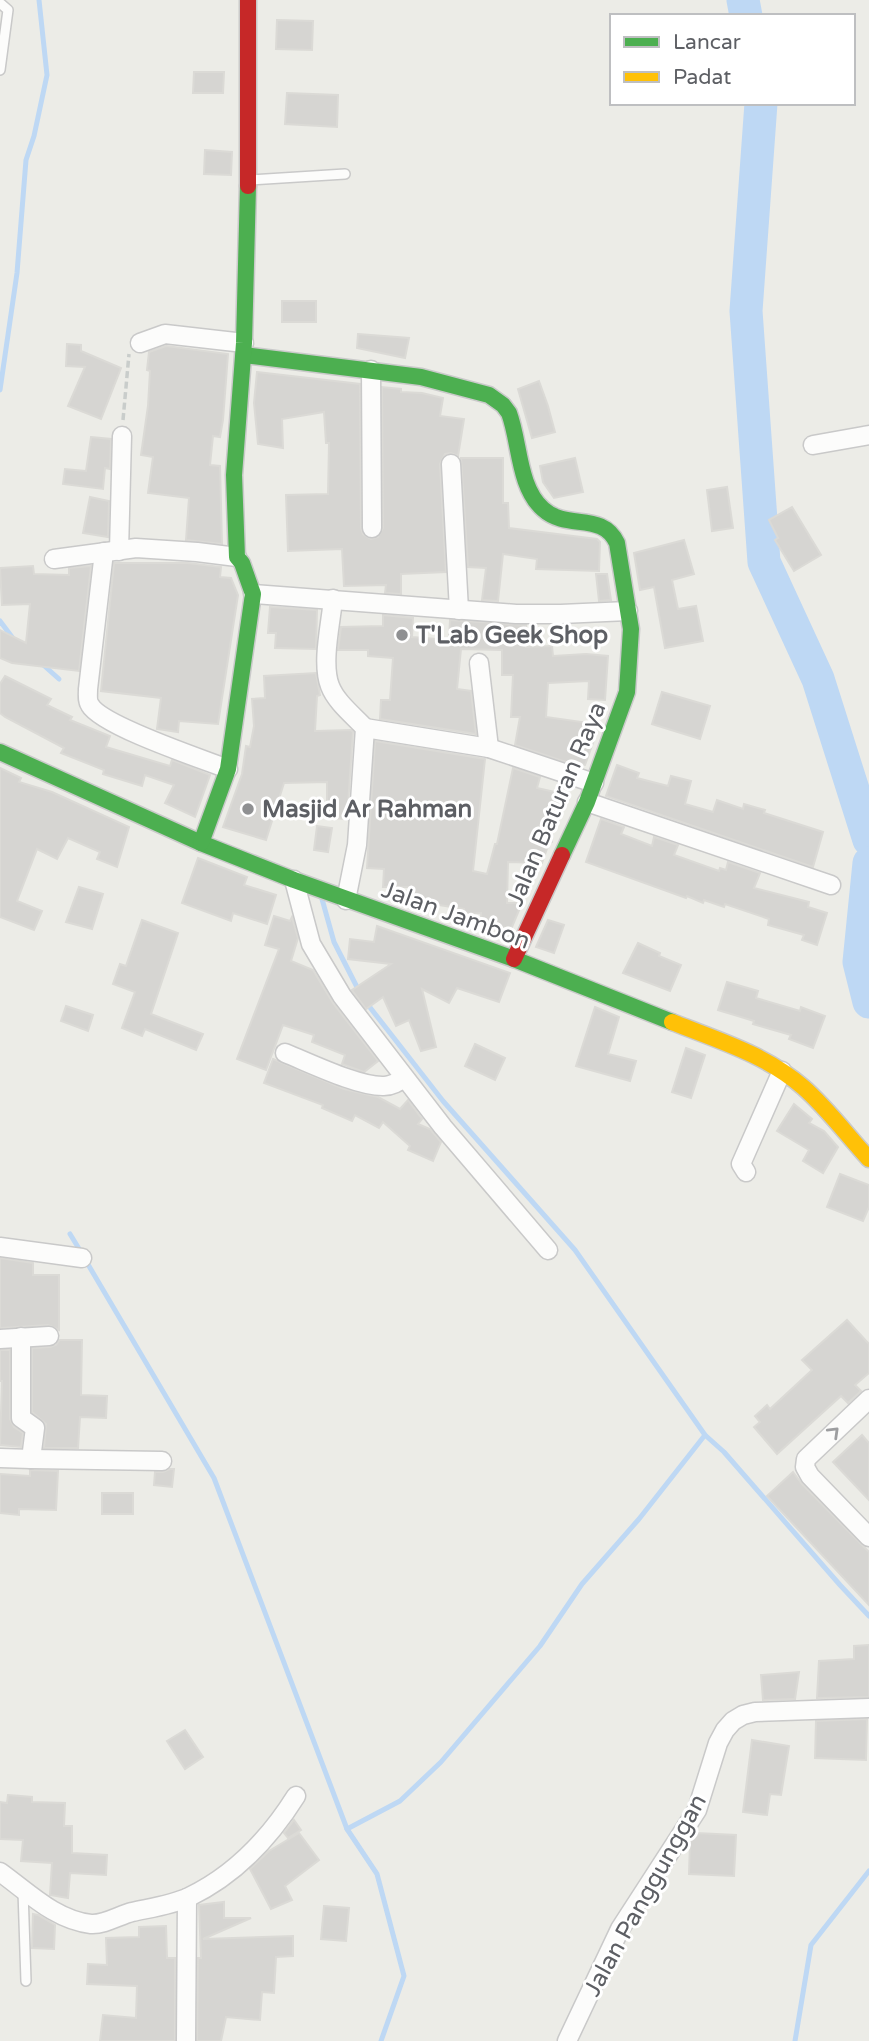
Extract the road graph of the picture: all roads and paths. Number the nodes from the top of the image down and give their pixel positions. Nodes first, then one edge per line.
1 (248, 0) edge
2 (0, 3) edge
3 (0, 70) edge
4 (345, 174) dead end
5 (248, 180) junction
6 (141, 342) joint
7 (244, 349) junction
8 (371, 370) junction
9 (869, 435) edge
10 (122, 436) joint
11 (813, 445) dead end
12 (451, 464) dead end
13 (372, 528) dead end
14 (112, 552) junction
15 (237, 557) junction
16 (54, 559) dead end
17 (253, 594) junction
18 (333, 599) junction
19 (458, 610) junction
20 (628, 611) junction
21 (479, 663) dead end
22 (365, 728) junction
23 (489, 748) junction
24 (0, 752) edge
25 (228, 769) junction
26 (594, 783) junction
27 (587, 802) junction
28 (201, 843) junction
29 (294, 880) junction
30 (831, 885) dead end
31 (346, 900) junction
32 (514, 959) junction
33 (285, 1053) dead end
34 (782, 1071) junction
35 (404, 1078) junction
36 (869, 1159) edge
37 (746, 1172) dead end
38 (0, 1247) edge
39 (548, 1250) dead end
40 (82, 1258) dead end
41 (49, 1336) dead end
42 (21, 1337) junction
43 (0, 1339) edge
44 (869, 1399) edge
45 (0, 1458) edge
46 (31, 1459) junction
47 (162, 1461) dead end
48 (869, 1537) edge
49 (869, 1708) edge
50 (296, 1796) dead end
51 (0, 1872) edge
52 (23, 1889) junction
53 (187, 1898) junction
54 (26, 1981) dead end
55 (186, 2041) edge
56 (567, 2041) edge

1 - 5 street
2 - 3 lane
4 - 5 lane
5 - 7 street
6 - 7 street
6 - 10 path
7 - 8 street, Jalan Baturan Raya
7 - 15 street
8 - 13 street
8 - 20 street, Jalan Baturan Raya
9 - 11 street
10 - 14 street
12 - 19 street
14 - 15 street
14 - 16 street
14 - 25 street
15 - 17 street
17 - 18 street
17 - 25 street
18 - 19 street
18 - 22 street
19 - 20 street
20 - 26 street, Jalan Baturan Raya
21 - 23 street
22 - 23 street
22 - 31 street
23 - 26 street
24 - 28 street, Jalan Jambon
25 - 28 street
26 - 27 street, Jalan Baturan Raya
27 - 30 street
27 - 32 street, Jalan Baturan Raya
28 - 29 street, Jalan Jambon
29 - 31 street, Jalan Jambon
29 - 35 street
31 - 32 street, Jalan Jambon
32 - 34 street, Jalan Jambon
33 - 35 street
34 - 36 street, Jalan Jambon
34 - 37 street
35 - 39 street
38 - 40 street
41 - 42 street
42 - 43 street
42 - 46 street
48 -> 44 street
45 - 46 street
46 - 47 street
49 - 56 street, Jalan Panggunggan
50 - 53 street
51 - 52 street
52 - 53 street
52 - 54 lane
53 - 55 street

